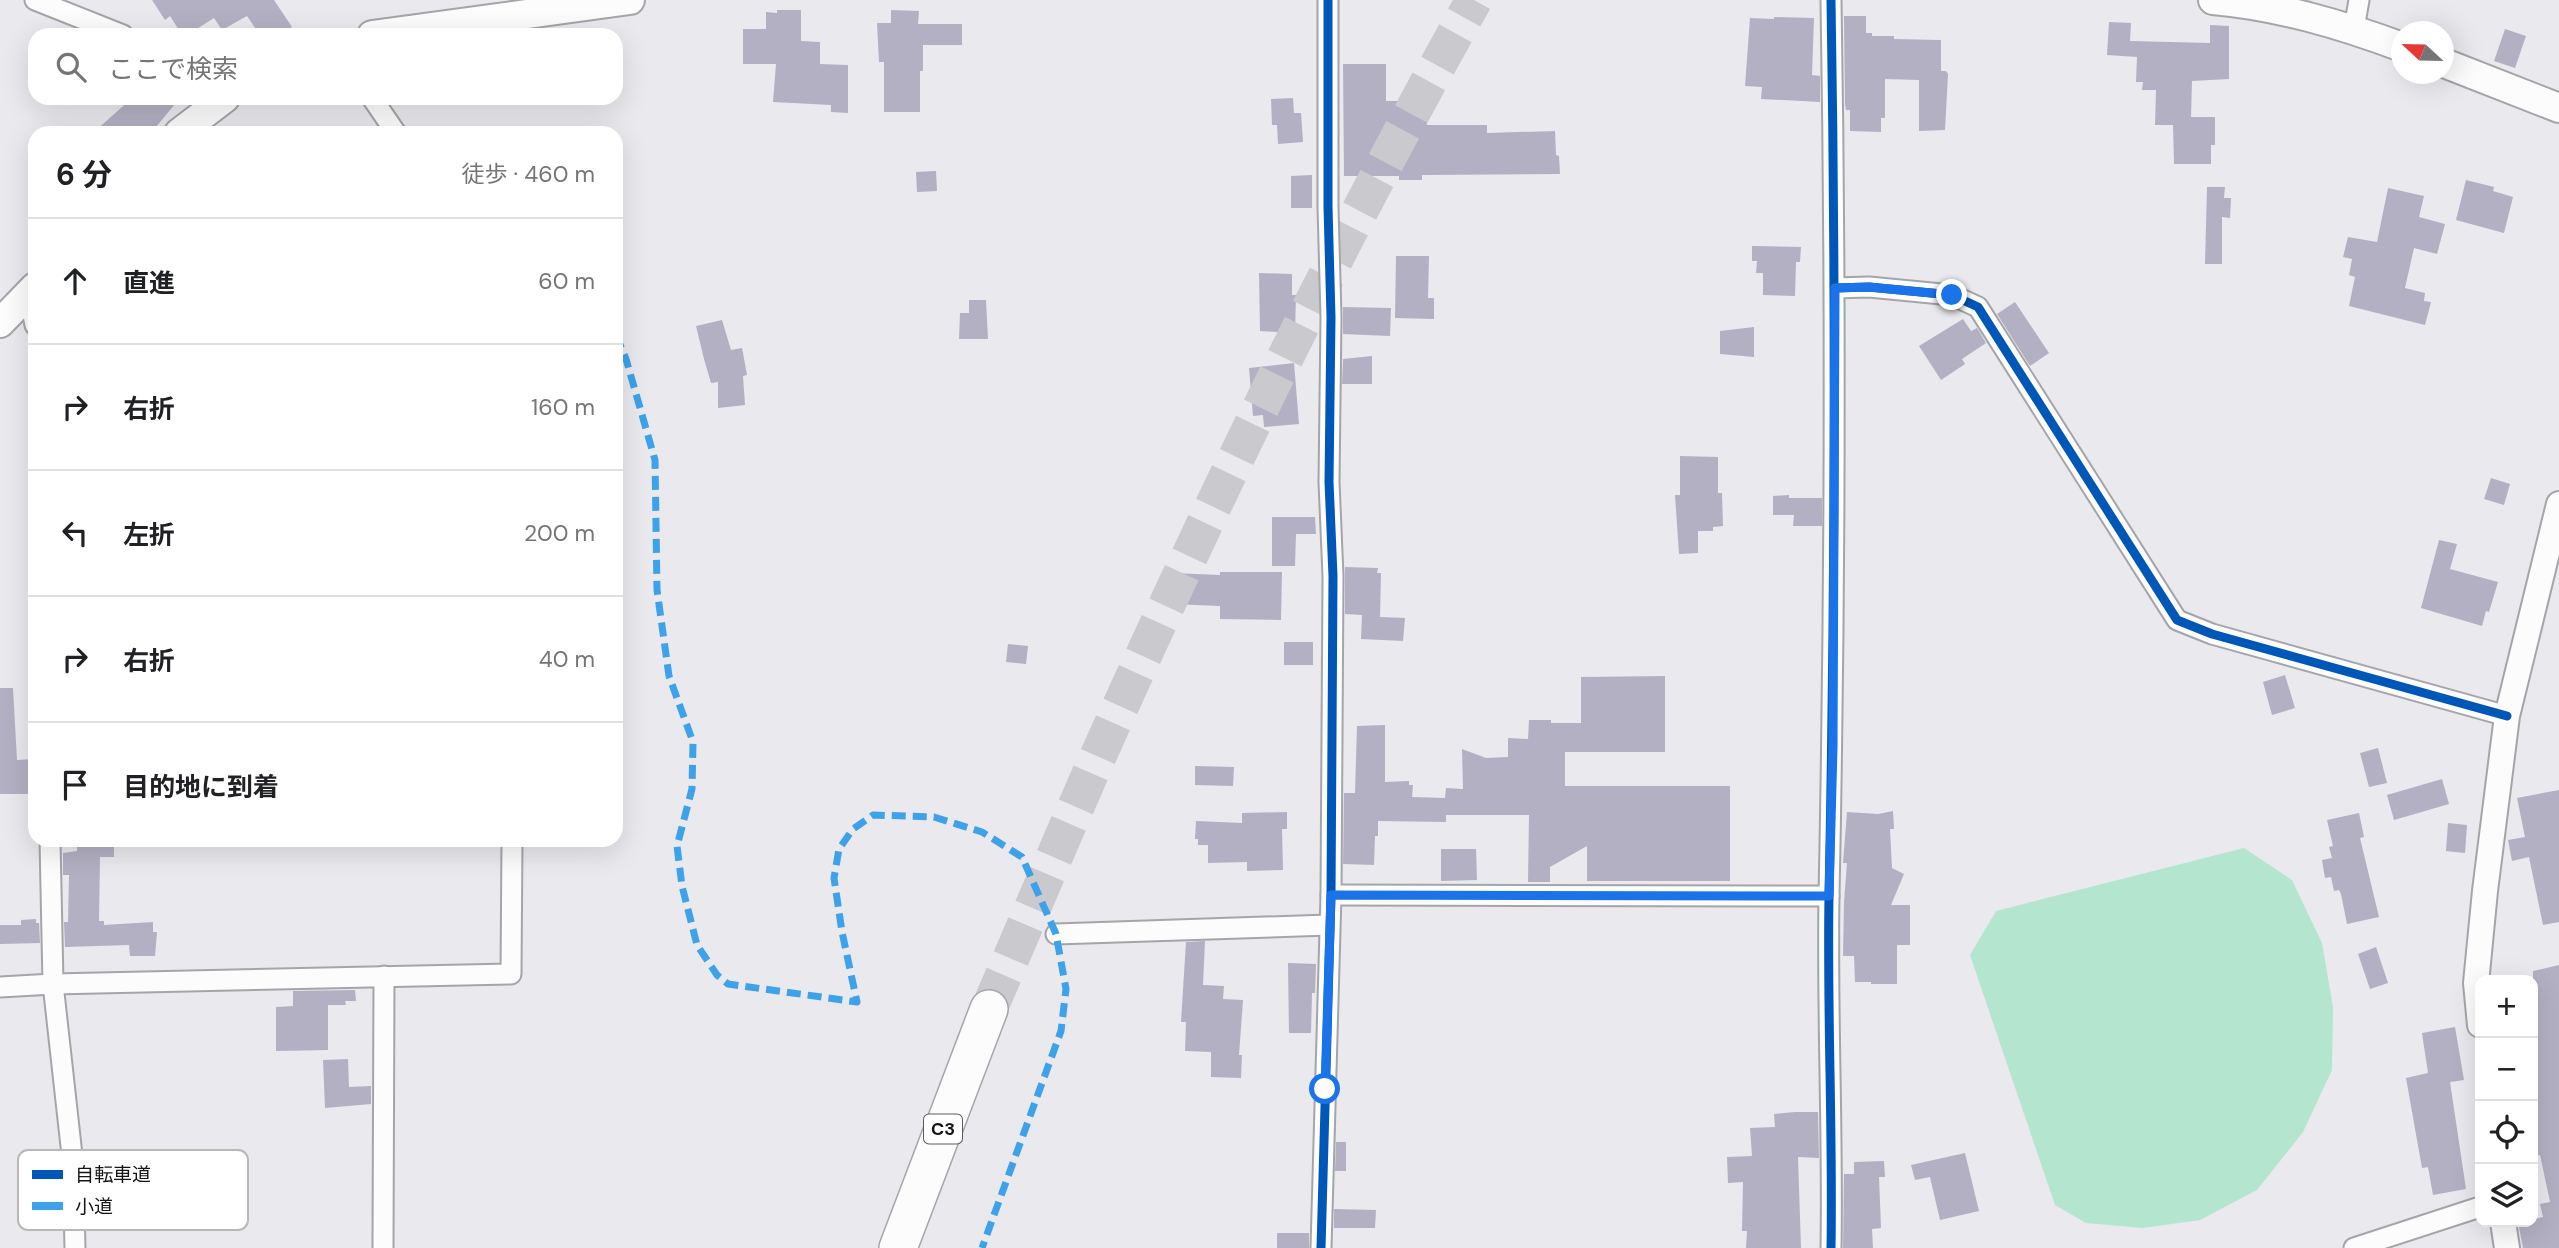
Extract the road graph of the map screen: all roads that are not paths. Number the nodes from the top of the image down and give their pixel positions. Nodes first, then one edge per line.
1 (35, 0) edge
2 (629, 0) edge
3 (1328, 0) edge
4 (1831, 0) edge
5 (2213, 0) edge
6 (2359, 0) edge
7 (573, 3) edge
8 (105, 28) edge
9 (416, 28) edge
10 (2354, 29) junction
11 (2391, 43) edge
12 (2454, 67) edge
13 (216, 105) edge
14 (377, 105) edge
15 (2559, 108) edge
16 (188, 126) edge
17 (391, 126) edge
18 (1835, 288) junction
19 (28, 295) edge
20 (0, 323) edge
21 (2559, 504) edge
22 (2507, 716) junction
23 (50, 847) edge
24 (512, 847) edge
25 (1331, 895) junction
26 (1829, 896) junction
27 (1329, 925) junction
28 (1056, 934) dead end
29 (2477, 975) edge
30 (384, 976) junction
31 (53, 984) junction
32 (0, 987) edge
33 (989, 1010) tunnel mouth
34 (71, 1150) edge
35 (2475, 1210) edge
36 (2503, 1227) edge
37 (75, 1230) edge
38 (75, 1248) edge
39 (383, 1248) edge
40 (898, 1248) edge
41 (1321, 1248) edge
42 (1831, 1248) edge
43 (2354, 1248) edge
44 (2507, 1248) edge

1 - 8 street
2 - 7 main road
3 - 25 street
4 - 18 street
5 - 10 main road
6 - 10 street
7 - 9 main road
10 - 11 main road
12 - 15 main road
13 - 16 main road
14 - 17 street
18 - 22 street
18 - 26 street
19 - 20 main road
21 - 22 street
22 - 29 street
23 - 31 street
24 - 30 street
25 - 26 street
25 - 27 street
26 - 42 street
27 - 28 street
27 - 41 street
30 - 31 street
30 - 39 street
31 - 32 street
31 - 34 street
33 - 40 highway, C3
35 - 43 street
36 - 44 street
37 - 38 street

